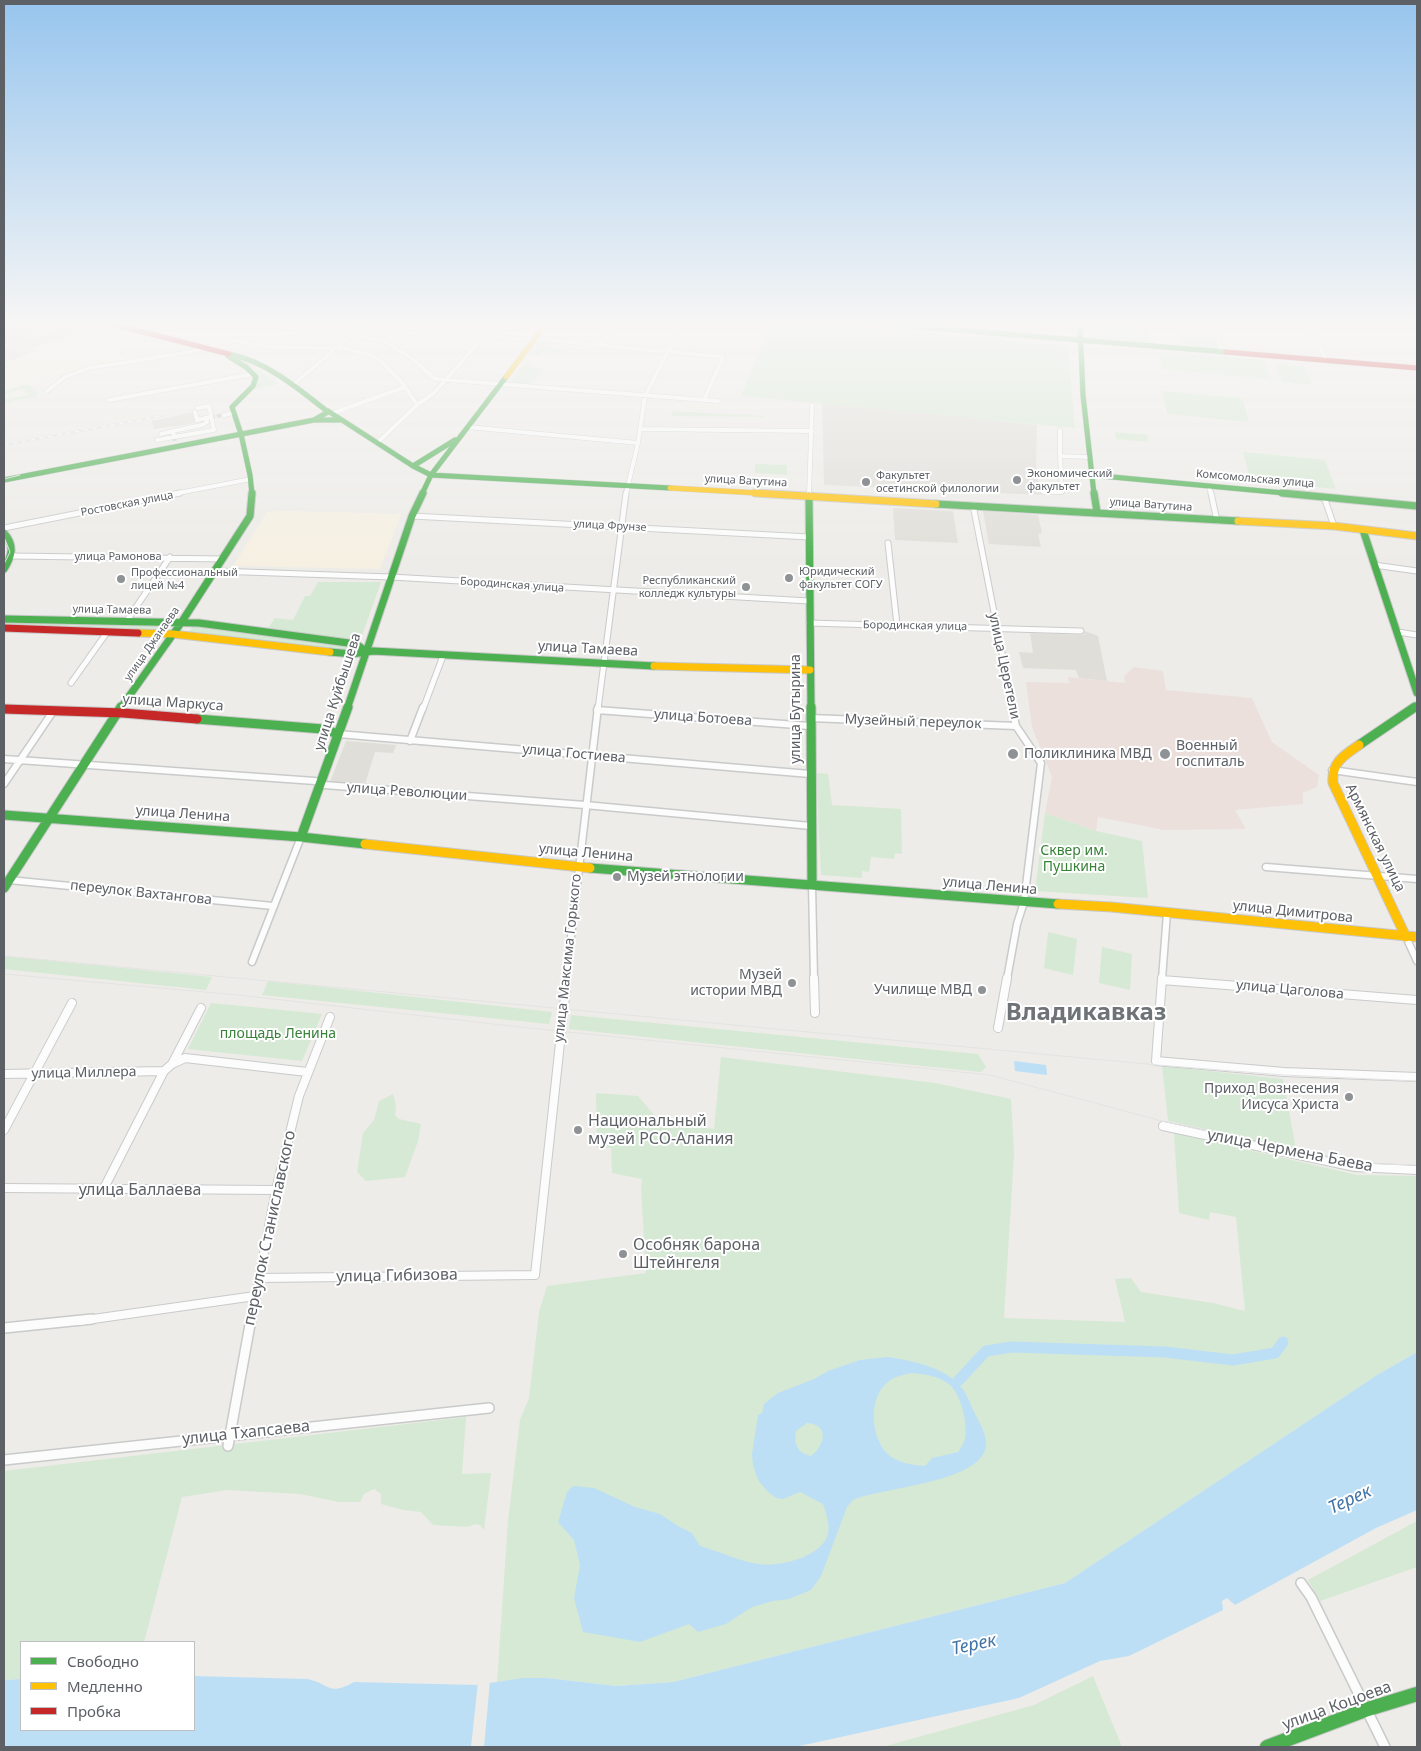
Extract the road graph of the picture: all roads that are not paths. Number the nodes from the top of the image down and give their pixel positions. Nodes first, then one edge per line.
1 (812, 405) dead end
2 (232, 406) edge
3 (322, 406) edge
4 (350, 406) edge
5 (416, 406) edge
6 (483, 406) edge
7 (644, 406) edge
8 (1085, 406) edge
9 (331, 412) junction
10 (209, 417) junction
11 (314, 420) junction
12 (343, 421) junction
13 (468, 426) junction
14 (640, 429) junction
15 (1060, 430) dead end
16 (173, 431) junction
17 (812, 431) junction
18 (161, 434) dead end
19 (241, 434) junction
20 (174, 437) junction
21 (459, 437) junction
22 (157, 440) dead end
23 (378, 442) junction
24 (638, 443) junction
25 (1060, 456) junction
26 (1089, 457) junction
27 (413, 466) junction
28 (431, 475) junction
29 (1091, 475) junction
30 (4, 479) edge
31 (251, 479) junction
32 (627, 486) junction
33 (1209, 486) junction
34 (1043, 492) dead end
35 (808, 496) junction
36 (1324, 497) junction
37 (973, 505) junction
38 (1417, 506) edge
39 (1096, 512) junction
40 (412, 516) junction
41 (1217, 521) junction
42 (621, 526) junction
43 (1334, 526) junction
44 (4, 528) edge
45 (1363, 530) junction
46 (4, 533) edge
47 (1417, 536) edge
48 (809, 537) junction
49 (888, 543) dead end
50 (12, 556) junction
51 (170, 557) junction
52 (224, 559) junction
53 (1374, 565) junction
54 (4, 569) edge
55 (1417, 570) edge
56 (216, 571) junction
57 (391, 577) junction
58 (614, 591) junction
59 (809, 601) junction
60 (4, 619) edge
61 (126, 622) junction
62 (181, 623) junction
63 (809, 623) junction
64 (897, 626) junction
65 (4, 628) edge
66 (995, 628) junction
67 (108, 631) junction
68 (1081, 631) dead end
69 (1398, 632) junction
70 (173, 634) junction
71 (1417, 635) edge
72 (366, 651) junction
73 (443, 656) junction
74 (603, 664) junction
75 (810, 670) junction
76 (72, 683) dead end
77 (1417, 693) edge
78 (4, 709) edge
79 (1415, 709) edge
80 (54, 710) junction
81 (597, 710) junction
82 (118, 713) junction
83 (810, 722) junction
84 (1016, 726) junction
85 (338, 734) junction
86 (410, 740) junction
87 (592, 755) junction
88 (4, 759) edge
89 (20, 760) junction
90 (84, 764) junction
91 (1332, 770) junction
92 (810, 774) junction
93 (1417, 782) edge
94 (322, 783) junction
95 (4, 784) edge
96 (585, 805) junction
97 (4, 815) edge
98 (50, 818) junction
99 (811, 826) junction
100 (301, 837) junction
101 (578, 866) junction
102 (1266, 867) dead end
103 (1378, 876) junction
104 (1417, 879) edge
105 (6, 884) edge
106 (812, 885) junction
107 (1024, 902) junction
108 (274, 906) junction
109 (1167, 913) junction
110 (1406, 937) junction
111 (1417, 937) edge
112 (1417, 961) edge
113 (252, 962) dead end
114 (1162, 980) junction
115 (1417, 1000) edge
116 (72, 1003) dead end
117 (201, 1008) dead end
118 (815, 1013) dead end
119 (330, 1018) dead end
120 (998, 1028) dead end
121 (172, 1064) junction
122 (164, 1071) junction
123 (307, 1072) junction
124 (4, 1074) edge
125 (33, 1074) junction
126 (1417, 1077) edge
127 (1163, 1126) dead end
128 (4, 1130) edge
129 (1417, 1170) edge
130 (4, 1188) edge
131 (104, 1190) junction
132 (276, 1190) junction
133 (536, 1275) joint
134 (259, 1278) junction
135 (255, 1296) junction
136 (4, 1328) edge
137 (489, 1408) dead end
138 (228, 1442) junction
139 (4, 1460) edge
140 (1300, 1583) dead end
141 (1417, 1694) edge
142 (1368, 1709) junction
143 (1267, 1747) edge
144 (1386, 1747) edge

1 - 17 street, улица Бутырина
2 - 19 main road, улица Джанаева
3 - 9 main road, улица Ватутина
4 - 9 street
5 - 23 street
6 - 13 main road, улица Куйбышева
7 - 14 street, улица Максима Горького
8 - 26 main road
9 - 11 main road
9 - 12 main road, улица Ватутина
10 - 10 street
10 - 16 street
10 - 20 street
11 - 12 main road
11 - 19 main road
12 - 23 main road, улица Ватутина
13 - 21 main road, улица Куйбышева
13 - 24 street
14 - 17 street
14 - 24 street, улица Максима Горького
15 - 25 street
16 - 18 street
16 - 20 street
17 - 35 street, улица Бутырина
19 - 30 main road
19 - 31 main road, улица Джанаева
20 - 22 street
21 - 27 main road, улица Куйбышева
21 - 28 main road, улица Куйбышева
23 - 27 main road, улица Ватутина
24 - 32 street, улица Максима Горького
25 - 26 street
25 - 34 street
26 - 29 main road
27 - 28 main road, улица Ватутина
28 - 32 main road, улица Ватутина
28 - 40 main road, улица Куйбышева
29 - 33 main road, Комсомольская улица
29 - 39 main road
31 - 44 street, Ростовская улица
31 - 52 main road, улица Джанаева
32 - 35 main road, улица Ватутина
32 - 42 street, улица Максима Горького
33 - 36 main road, Комсомольская улица
33 - 41 street
35 - 37 main road, улица Ватутина
35 - 48 main road, улица Бутырина
36 - 38 main road, Комсомольская улица
36 - 43 street
37 - 39 main road, улица Ватутина
37 - 66 street, улица Церетели
39 - 41 main road, улица Ватутина
40 - 42 street, улица Фрунзе
40 - 57 main road, улица Куйбышева
41 - 43 main road, улица Ватутина
42 - 48 street, улица Фрунзе
42 - 58 street, улица Максима Горького
43 - 45 main road, улица Ватутина
45 - 47 main road, улица Ватутина
45 - 53 main road
46 - 50 main road
48 - 59 main road, улица Бутырина
49 - 64 street
50 - 51 street, улица Рамонова
50 - 54 main road
51 - 52 street, улица Рамонова
51 - 61 street
52 - 56 main road, улица Джанаева
53 - 55 street
53 - 69 main road
56 - 57 street, Бородинская улица
56 - 62 main road, улица Джанаева
57 - 58 street, Бородинская улица
57 - 72 main road, улица Куйбышева
58 - 59 street, Бородинская улица
58 - 74 street, улица Максима Горького
59 - 63 main road, улица Бутырина
60 - 61 main road, улица Тамаева
61 - 62 main road, улица Тамаева
62 - 70 main road, улица Джанаева
62 - 72 main road, улица Тамаева
63 - 64 street, Бородинская улица
63 - 75 main road, улица Бутырина
64 - 66 street, Бородинская улица
65 - 67 main road, улица Тамаева
66 - 68 street, Бородинская улица
66 - 84 street, улица Церетели
67 - 70 main road, улица Тамаева
67 - 76 street
69 - 71 street
69 - 77 main road
70 - 72 main road, улица Тамаева
70 - 82 main road, улица Джанаева
72 - 73 main road, улица Тамаева
72 - 85 main road, улица Куйбышева
73 - 74 main road, улица Тамаева
73 - 86 street
74 - 75 main road, улица Тамаева
74 - 81 street, улица Максима Горького
75 - 83 main road, улица Бутырина
78 - 80 main road, улица Маркуса
79 - 91 main road
80 - 82 main road, улица Маркуса
80 - 89 street
81 - 83 street, улица Ботоева
81 - 87 street, улица Максима Горького
82 - 85 main road, улица Маркуса
82 - 90 main road, улица Джанаева
83 - 84 street, Музейный переулок
83 - 92 main road, улица Бутырина
84 - 107 street, улица Церетели
85 - 86 street, улица Гостиева
85 - 94 main road, улица Куйбышева
86 - 87 street, улица Гостиева
87 - 92 street, улица Гостиева
87 - 96 street, улица Максима Горького
88 - 89 street, улица Революции
89 - 90 street, улица Революции
89 - 95 street
90 - 94 street, улица Революции
90 - 98 main road, улица Джанаева
91 - 93 street
91 - 103 main road, Армянская улица
92 - 99 main road, улица Бутырина
94 - 96 street, улица Революции
94 - 100 main road, улица Куйбышева
96 - 99 street, улица Революции
96 - 101 street, улица Максима Горького
97 - 98 main road, улица Ленина
98 - 100 main road, улица Ленина
98 - 105 main road, улица Джанаева
99 - 106 main road, улица Бутырина
100 - 101 main road, улица Ленина
100 - 108 street, улица Куйбышева
101 - 106 main road, улица Ленина
101 - 133 street, улица Максима Горького
102 - 103 street
103 - 104 street
103 - 110 main road, Армянская улица
105 - 108 street, переулок Вахтангова
106 - 107 main road, улица Ленина
106 - 118 street, улица Бутырина
107 - 109 main road, улица Ленина
107 - 120 street, улица Церетели
108 - 113 street, улица Куйбышева
109 - 110 main road, улица Димитрова
109 - 114 street
110 - 111 main road, улица Димитрова
110 - 112 street, Армянская улица
114 - 115 street, улица Цаголова
114 - 126 street
116 - 125 street
117 - 121 street
119 - 123 street, переулок Станиславского
121 - 122 street
121 - 123 street
122 - 125 street, улица Миллера
122 - 131 street
123 - 132 street, переулок Станиславского
124 - 125 street, улица Миллера
125 - 128 street
127 - 129 street, улица Чермена Баева
130 - 131 street, улица Баллаева
131 - 132 street, улица Баллаева
132 - 134 street, переулок Станиславского
133 - 134 street, улица Гибизова
134 - 135 street, переулок Станиславского
135 - 136 street
135 - 138 street, переулок Станиславского
137 - 138 street, улица Тхапсаева
138 - 139 street, улица Тхапсаева
140 - 142 street
141 - 142 main road, улица Коцоева
142 - 143 main road, улица Коцоева
142 - 144 street

